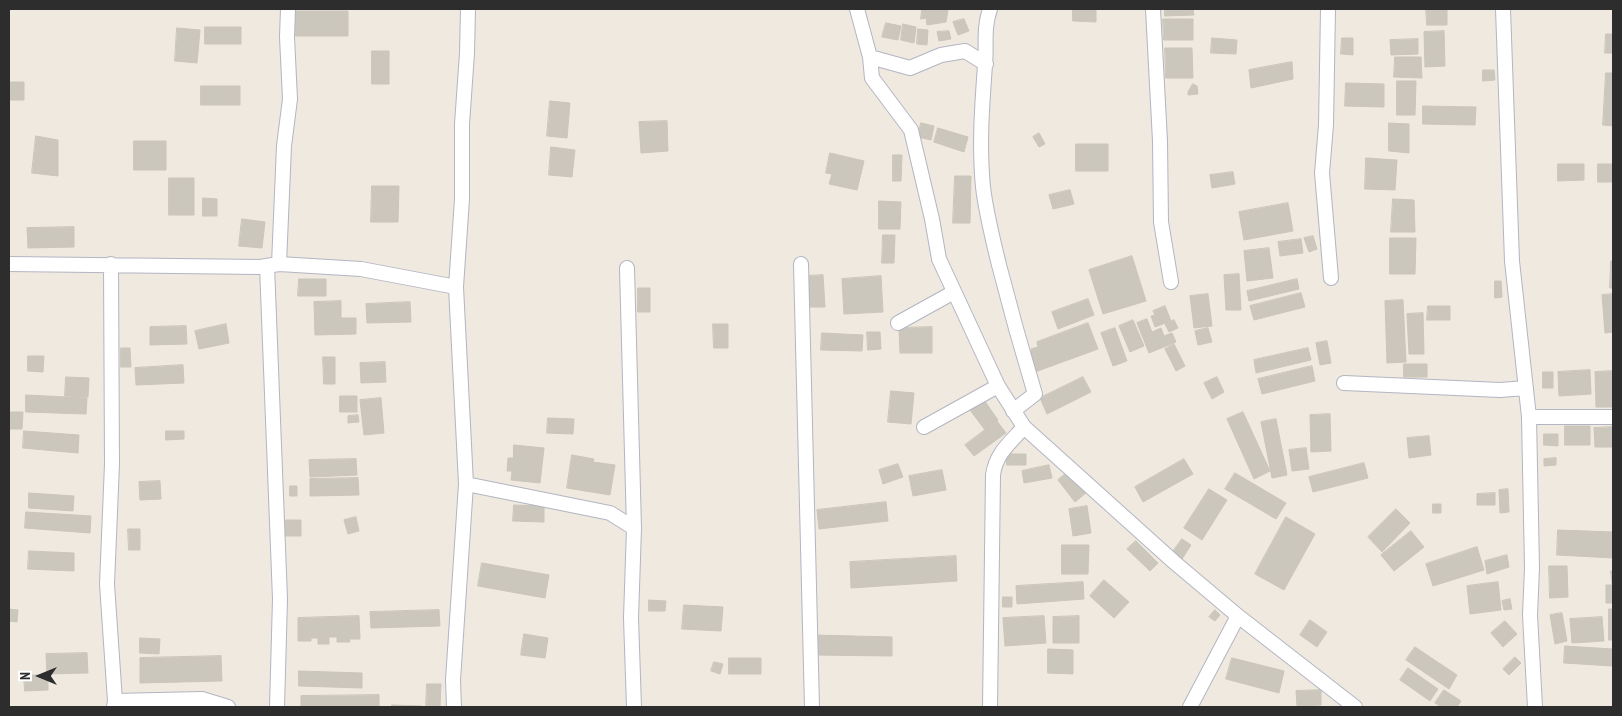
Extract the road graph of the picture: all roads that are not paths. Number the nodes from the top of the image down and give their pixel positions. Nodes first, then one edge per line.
1 (288, 9) edge
2 (468, 9) edge
3 (857, 9) edge
4 (990, 9) edge
5 (1153, 9) edge
6 (1328, 9) edge
7 (1503, 9) edge
8 (870, 57) junction
9 (986, 64) junction
10 (9, 264) edge
11 (111, 264) junction
12 (801, 264) dead end
13 (273, 265) junction
14 (627, 268) dead end
15 (1331, 278) dead end
16 (1170, 282) dead end
17 (456, 287) junction
18 (954, 292) junction
19 (898, 322) dead end
20 (1344, 383) dead end
21 (998, 386) junction
22 (1526, 388) junction
23 (1013, 411) junction
24 (1613, 417) edge
25 (1529, 418) junction
26 (924, 427) dead end
27 (1024, 427) junction
28 (466, 484) junction
29 (634, 528) junction
30 (1238, 616) junction
31 (115, 704) edge
32 (228, 707) edge
33 (277, 707) edge
34 (454, 707) edge
35 (634, 707) edge
36 (812, 707) edge
37 (990, 707) edge
38 (1190, 707) edge
39 (1355, 707) edge
40 (1535, 707) edge

1 - 13 street
2 - 17 street
3 - 8 street
4 - 9 street
5 - 16 street
6 - 15 street
7 - 22 street
8 - 9 street
8 - 18 street
9 - 23 street
10 - 11 street
11 - 13 street
11 - 31 street
12 - 36 street
13 - 17 street
13 - 33 street
14 - 29 street
17 - 28 street
18 - 19 street
18 - 21 street
20 - 22 street
21 - 23 street
21 - 26 street
22 - 25 street
23 - 27 street
24 - 25 street
25 - 40 street
27 - 30 street
27 - 37 street
28 - 29 street
28 - 34 street
29 - 35 street
30 - 38 street
30 - 39 street
31 - 32 street

